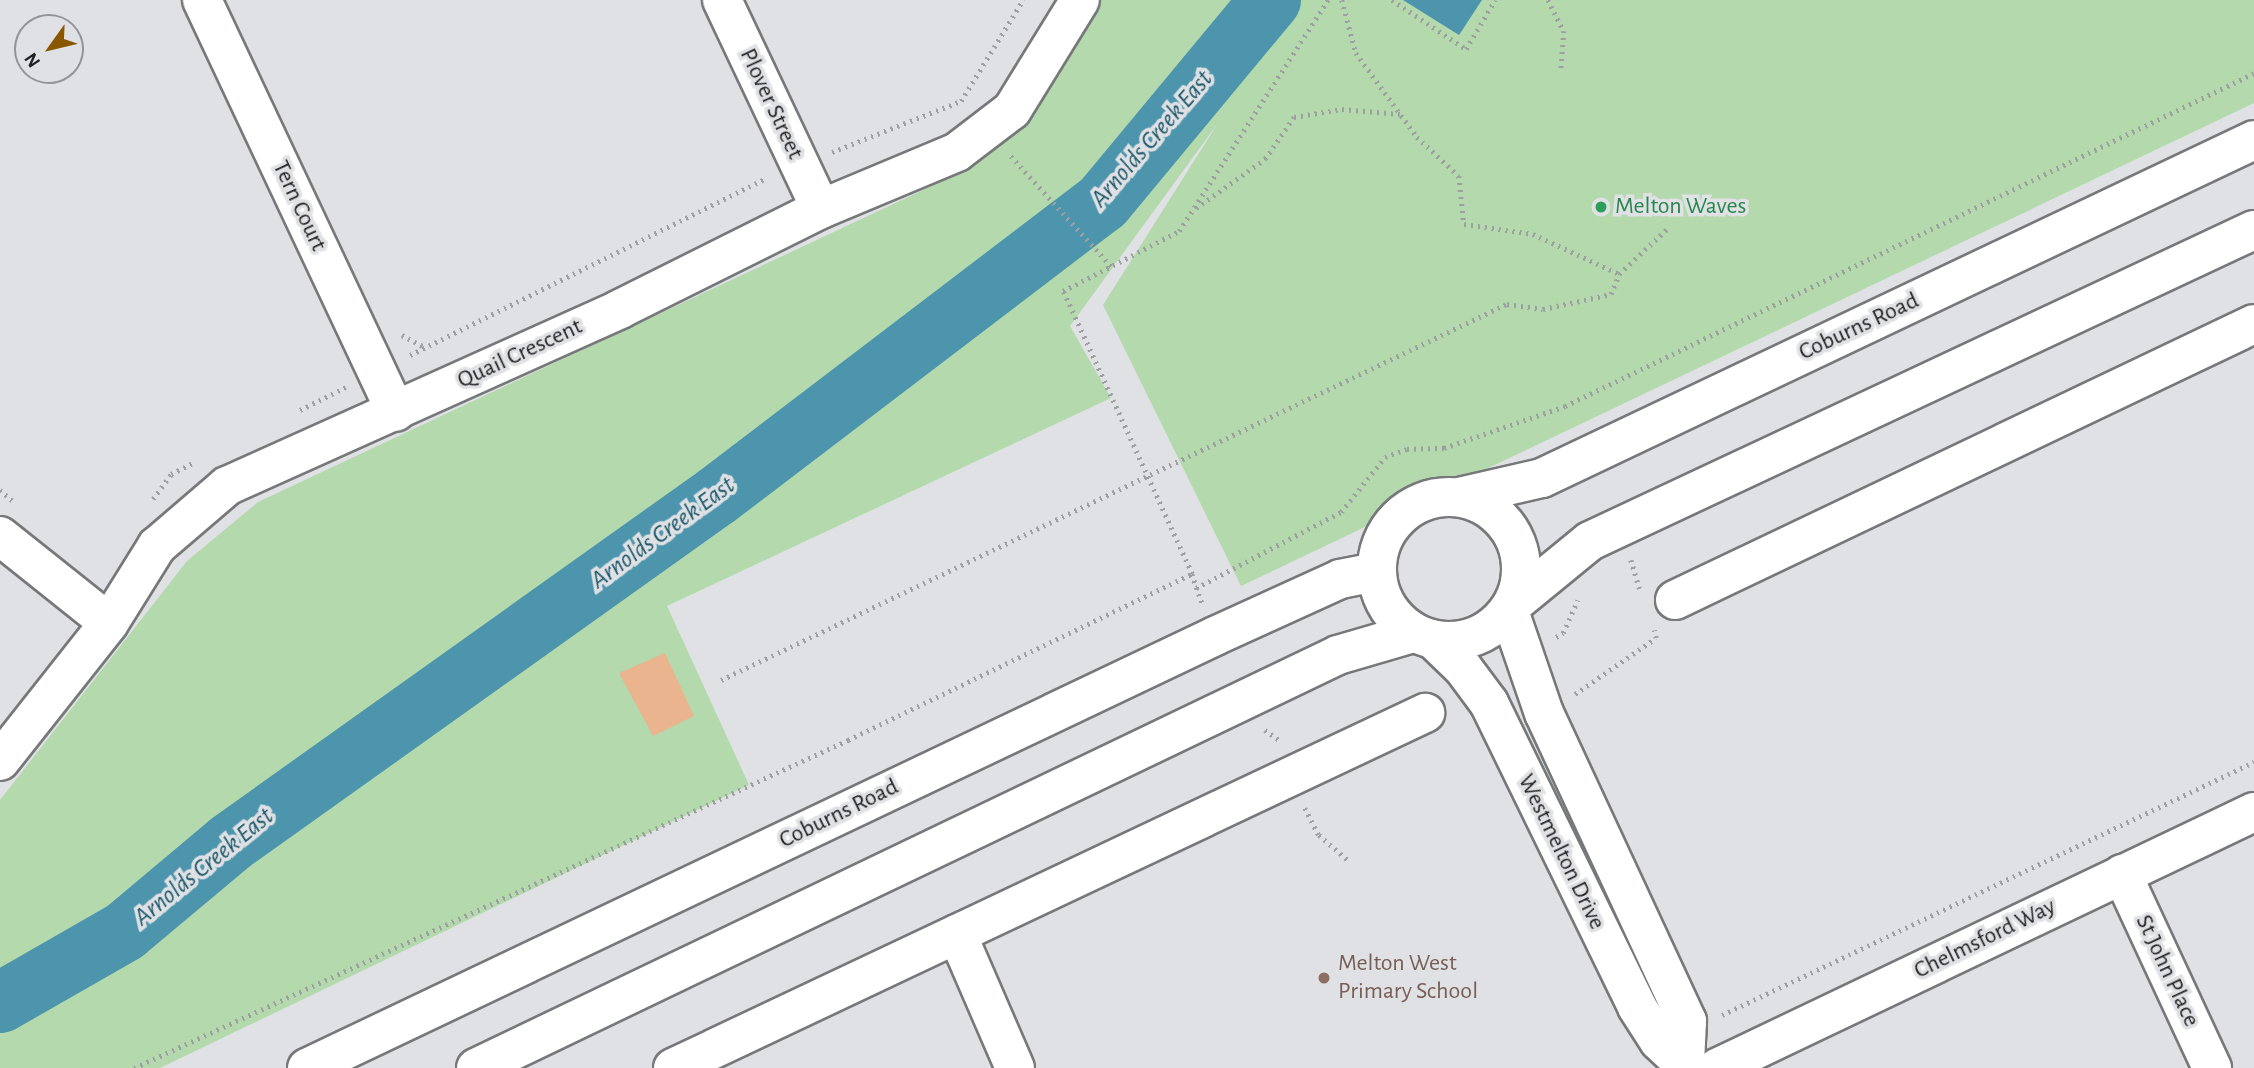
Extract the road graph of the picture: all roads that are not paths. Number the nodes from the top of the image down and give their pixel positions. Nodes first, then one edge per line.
1 (202, 0) edge
2 (722, 0) edge
3 (1080, 0) edge
4 (2253, 142) edge
5 (821, 209) junction
6 (2254, 230) edge
7 (2254, 324) edge
8 (396, 412) junction
9 (1459, 497) junction
10 (0, 536) edge
11 (1376, 572) junction
12 (1511, 608) junction
13 (1657, 609) road end
14 (108, 623) junction
15 (1424, 637) junction
16 (1425, 713) dead end
17 (0, 761) edge
18 (2254, 812) edge
19 (2122, 874) junction
20 (957, 934) junction
21 (1708, 1064) edge
22 (307, 1068) edge
23 (475, 1068) edge
24 (673, 1068) edge
25 (1015, 1068) edge
26 (2212, 1068) edge

1 - 8 street, Tern Court
2 - 5 street, Plover Street
3 - 5 street, Quail Crescent
4 - 9 street, Coburns Road
5 - 8 street, Quail Crescent
6 - 12 street
7 - 13 street
8 - 14 street, Quail Crescent
9 - 11 street
9 - 12 street
10 - 14 street
11 - 15 street
11 - 22 street, Coburns Road
12 - 15 street
12 - 21 street, Westmelton Drive
14 - 17 street, Quail Crescent
15 - 21 street, Westmelton Drive
15 - 23 street
16 - 20 street
18 - 19 street, Chelmsford Way
19 - 21 street, Chelmsford Way
19 - 26 street, St John Place
20 - 24 street
20 - 25 street

